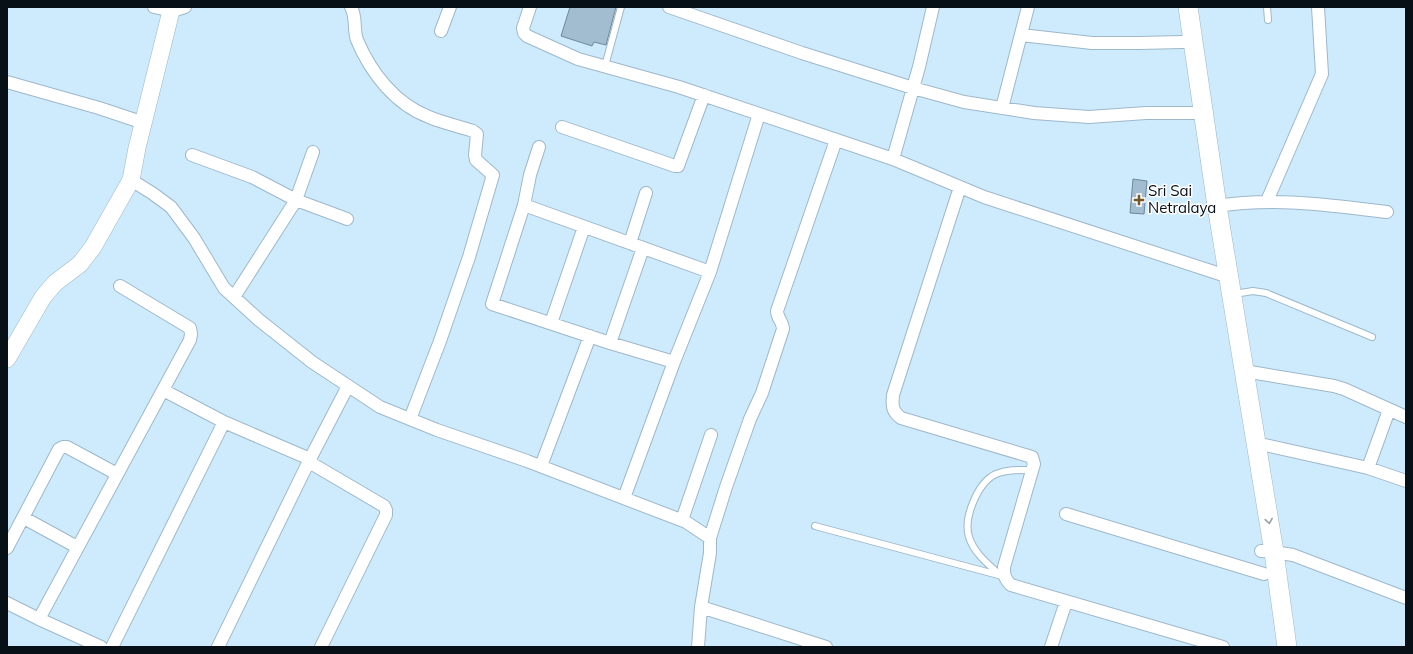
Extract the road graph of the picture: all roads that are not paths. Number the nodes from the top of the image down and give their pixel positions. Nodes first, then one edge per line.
1 (154, 7) edge
2 (352, 7) edge
3 (450, 7) edge
4 (530, 7) edge
5 (621, 7) edge
6 (669, 7) edge
7 (1028, 7) edge
8 (1177, 7) edge
9 (1188, 7) edge
10 (1267, 7) edge
11 (1318, 7) edge
12 (176, 8) edge
13 (929, 8) edge
14 (1268, 20) dead end
15 (442, 31) dead end
16 (1021, 35) junction
17 (1183, 42) junction
18 (604, 66) junction
19 (7, 82) edge
20 (913, 88) junction
21 (704, 95) junction
22 (1002, 108) junction
23 (1194, 113) junction
24 (759, 114) junction
25 (144, 123) junction
26 (562, 127) dead end
27 (836, 140) junction
28 (539, 147) dead end
29 (313, 152) dead end
30 (192, 155) dead end
31 (893, 159) junction
32 (131, 180) junction
33 (960, 187) junction
34 (646, 193) dead end
35 (296, 200) junction
36 (1267, 201) junction
37 (524, 205) junction
38 (1217, 206) junction
39 (1387, 212) dead end
40 (347, 219) dead end
41 (584, 227) junction
42 (630, 243) junction
43 (643, 248) junction
44 (710, 272) junction
45 (1220, 274) junction
46 (120, 286) dead end
47 (1232, 294) junction
48 (234, 297) junction
49 (551, 323) junction
50 (590, 336) junction
51 (1372, 337) dead end
52 (610, 343) junction
53 (7, 358) edge
54 (674, 362) junction
55 (1244, 371) junction
56 (348, 386) junction
57 (163, 390) junction
58 (1389, 410) junction
59 (1406, 418) edge
60 (410, 419) junction
61 (224, 422) junction
62 (711, 435) dead end
63 (1256, 443) junction
64 (309, 460) junction
65 (541, 466) junction
66 (1368, 468) junction
67 (1033, 470) junction
68 (117, 474) junction
69 (1406, 481) edge
70 (624, 498) junction
71 (1066, 514) dead end
72 (24, 518) junction
73 (682, 520) junction
74 (815, 526) dead end
75 (710, 538) junction
76 (77, 547) junction
77 (7, 548) edge
78 (1267, 552) junction
79 (1264, 574) junction
80 (1004, 578) junction
81 (1406, 598) edge
82 (1066, 602) junction
83 (7, 605) edge
84 (701, 607) junction
85 (39, 619) junction
86 (818, 646) edge
87 (101, 647) edge
88 (112, 647) edge
89 (218, 647) edge
90 (321, 647) edge
91 (698, 647) edge
92 (1051, 647) edge
93 (1223, 647) edge
94 (1274, 647) edge
95 (1287, 647) edge

1 - 12 street
2 - 60 street
3 - 15 street
4 - 18 street
5 - 18 lane
6 - 20 street
7 - 16 street
8 - 17 main road
9 - 38 main road
10 - 14 lane
11 - 36 street
12 - 25 street
13 - 20 street
16 - 17 street
16 - 22 street
17 - 23 main road
18 - 21 street
19 - 25 street
20 - 22 street
20 - 31 street
21 - 24 street
21 - 26 street
22 - 23 street
23 - 45 main road
24 - 27 street
24 - 44 street
25 - 32 street
27 - 31 street
27 - 75 street
28 - 37 street
29 - 35 street
30 - 35 street
31 - 33 street
32 - 48 street
32 - 53 street
33 - 45 street
33 - 67 street
34 - 42 street
35 - 40 street
35 - 48 street
36 - 38 street
36 - 39 street
37 - 41 street
37 - 49 street
38 - 47 main road
41 - 42 street
41 - 49 street
42 - 43 street
43 - 44 street
43 - 52 street
44 - 54 street
45 - 78 main road
46 - 57 street
47 - 51 lane
47 - 55 main road
48 - 56 street
49 - 50 street
50 - 52 street
50 - 65 street
52 - 54 street
54 - 70 street
55 - 58 street
55 - 63 main road
56 - 60 street
56 - 64 street
57 - 61 street
57 - 68 street
58 - 59 street
58 - 66 street
60 - 65 street
61 - 64 street
61 - 88 street
62 - 73 street
63 - 66 street
63 -> 78 main road
64 - 89 street
64 - 90 street
65 - 70 street
66 - 69 street
67 - 80 street
67 - 80 lane
68 - 72 street
68 - 76 street
70 - 73 street
71 - 79 street
72 - 76 street
72 - 77 street
73 - 75 street
74 - 80 lane
75 - 84 street
76 - 85 street
78 - 79 main road
78 - 81 street
78 - 95 main road
79 - 94 main road
80 - 82 street
82 - 92 street
82 - 93 street
83 - 85 street
84 - 86 street
84 - 91 street
85 - 87 street

